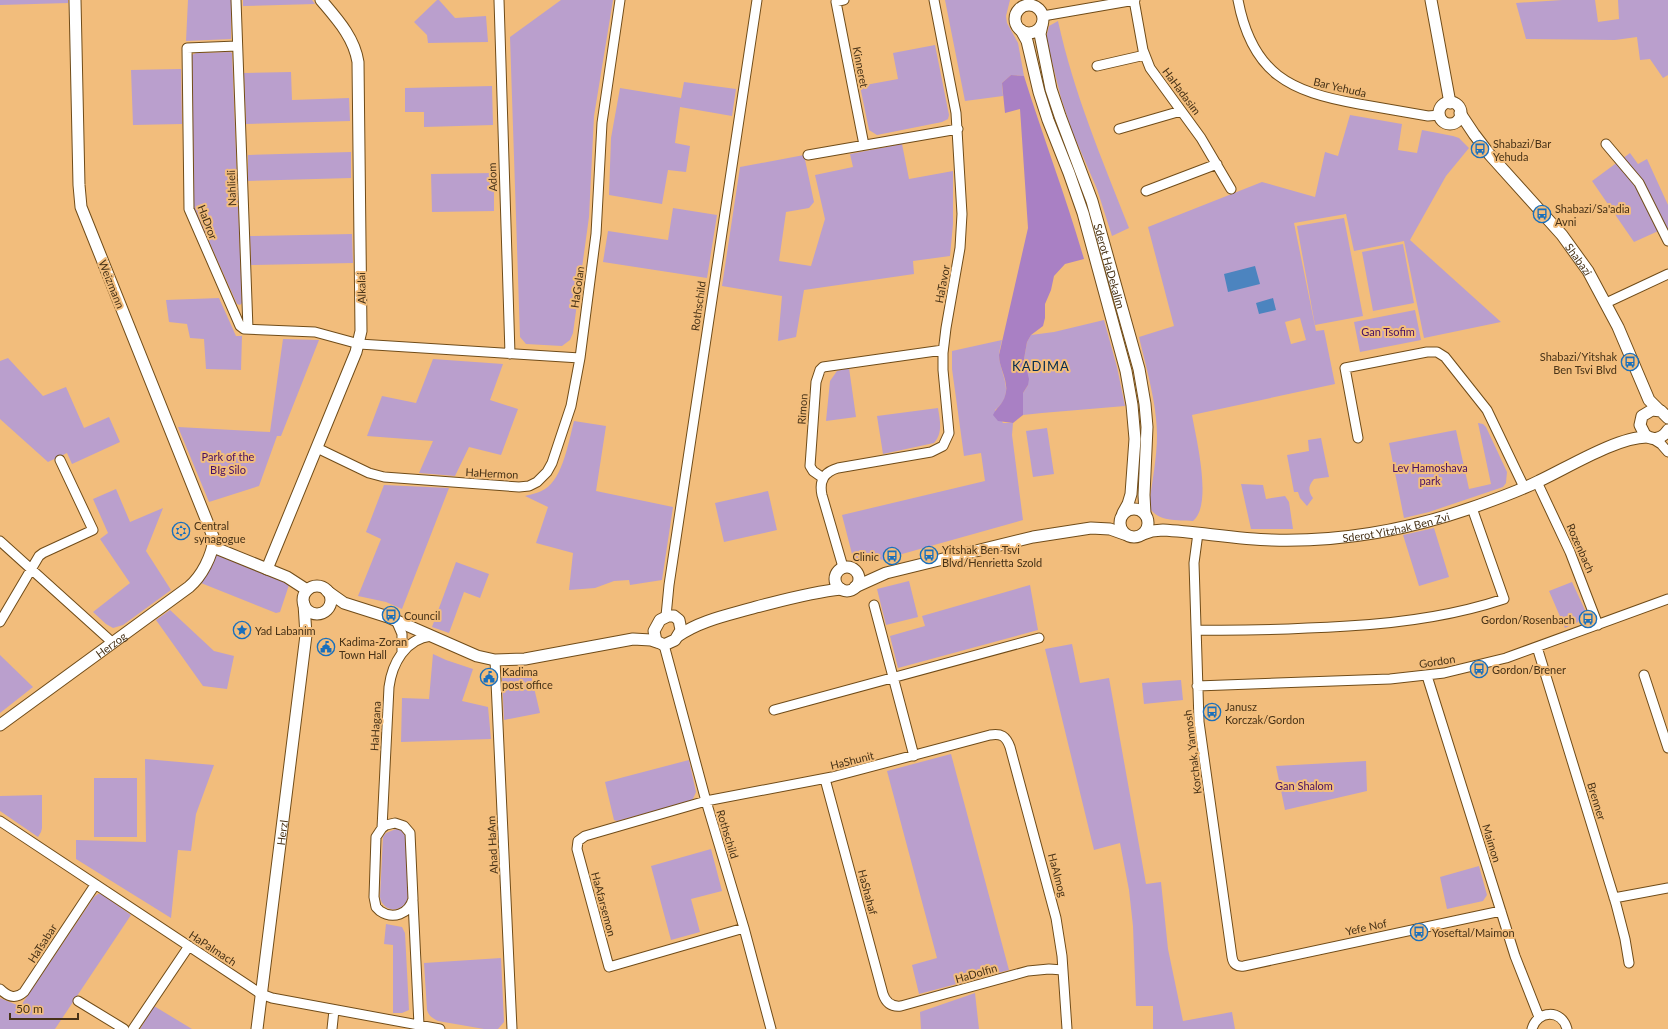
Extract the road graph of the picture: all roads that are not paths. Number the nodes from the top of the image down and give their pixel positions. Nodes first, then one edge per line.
1 (75, 0) edge
2 (236, 0) edge
3 (322, 0) edge
4 (499, 0) edge
5 (620, 0) edge
6 (757, 0) edge
7 (844, 0) edge
8 (934, 0) edge
9 (1019, 0) edge
10 (1134, 0) edge
11 (1238, 0) edge
12 (1431, 0) edge
13 (1034, 3) edge
14 (1017, 13) junction
15 (1042, 21) junction
16 (1021, 30) junction
17 (237, 46) junction
18 (1145, 55) junction
19 (1098, 66) dead end
20 (1450, 103) junction
21 (1181, 111) junction
22 (1460, 113) junction
23 (1440, 116) junction
24 (1450, 124) junction
25 (958, 129) junction
26 (1119, 129) dead end
27 (1474, 134) junction
28 (1606, 144) dead end
29 (864, 145) junction
30 (808, 155) dead end
31 (1217, 164) junction
32 (1231, 189) dead end
33 (1146, 191) dead end
34 (1668, 241) edge
35 (1668, 274) edge
36 (1606, 303) junction
37 (248, 329) junction
38 (359, 344) junction
39 (943, 350) junction
40 (510, 354) junction
41 (580, 358) junction
42 (1642, 384) junction
43 (1664, 413) edge
44 (1641, 419) junction
45 (1667, 431) edge
46 (1358, 438) dead end
47 (1650, 438) junction
48 (1613, 445) junction
49 (1668, 447) edge
50 (317, 448) junction
51 (1668, 452) edge
52 (60, 460) dead end
53 (823, 478) junction
54 (1537, 482) junction
55 (1524, 487) junction
56 (1472, 508) junction
57 (1122, 514) junction
58 (1146, 516) junction
59 (1088, 528) junction
60 (1165, 530) junction
61 (1198, 533) junction
62 (1124, 534) junction
63 (1142, 534) junction
64 (0, 541) edge
65 (212, 550) junction
66 (31, 569) junction
67 (267, 569) junction
68 (844, 570) junction
69 (886, 573) junction
70 (855, 586) junction
71 (841, 589) junction
72 (307, 590) junction
73 (327, 591) junction
74 (809, 593) junction
75 (1668, 599) edge
76 (345, 603) junction
77 (304, 604) junction
78 (874, 605) dead end
79 (324, 611) junction
80 (666, 616) junction
81 (678, 618) junction
82 (714, 618) junction
83 (396, 620) junction
84 (0, 622) edge
85 (1598, 624) junction
86 (655, 626) junction
87 (1196, 630) junction
88 (306, 635) junction
89 (431, 636) junction
90 (678, 636) junction
91 (1039, 638) dead end
92 (633, 639) junction
93 (113, 643) junction
94 (660, 644) junction
95 (1537, 647) junction
96 (402, 652) junction
97 (496, 660) junction
98 (1644, 675) dead end
99 (1427, 676) junction
100 (893, 678) junction
101 (1198, 686) junction
102 (774, 710) dead end
103 (0, 725) edge
104 (1001, 735) joint
105 (1668, 748) edge
106 (914, 756) junction
107 (825, 779) junction
108 (706, 801) junction
109 (384, 804) junction
110 (0, 821) edge
111 (400, 824) junction
112 (382, 828) junction
113 (95, 885) junction
114 (1668, 888) edge
115 (413, 896) junction
116 (1614, 898) junction
117 (1501, 911) junction
118 (394, 916) junction
119 (744, 928) junction
120 (414, 932) junction
121 (189, 946) junction
122 (1629, 963) dead end
123 (1236, 966) joint
124 (1063, 970) junction
125 (0, 989) edge
126 (261, 994) junction
127 (78, 1002) dead end
128 (896, 1006) joint
129 (334, 1010) junction
130 (1539, 1017) junction
131 (419, 1025) junction
132 (124, 1029) edge
133 (133, 1029) edge
134 (256, 1029) edge
135 (332, 1029) edge
136 (440, 1029) edge
137 (512, 1029) edge
138 (771, 1029) edge
139 (1067, 1029) edge
140 (1532, 1029) edge
141 (1567, 1029) edge

1 - 65 street, Weizmann
2 - 17 street, Nahlieli
3 - 38 street, Alkalai
4 - 40 street, Adom
5 - 41 street, HaGolan
6 - 80 street, Rothschild
7 - 29 street, Kinneret
8 - 25 street, HaTavor
9 - 14 street, Sderot HaDekalim
10 - 15 street
10 - 18 street, HaHadasim
11 - 23 street, Bar Yehuda
12 - 20 street
13 - 14 street
13 - 15 street
14 - 16 street, Sderot HaDekalim
15 - 16 street
15 - 58 street, Sderot HaDekalim
16 - 57 street, Sderot HaDekalim
17 - 37 street, Nahlieli
17 - 37 street, HaDror
18 - 19 street
18 - 21 street, HaHadasim
20 - 22 street
20 - 23 street
21 - 26 street
21 - 31 street, HaHadasim
22 - 24 street
22 - 27 street, Shabazi
23 - 24 street
24 - 27 street, Shabazi
25 - 29 street
25 - 39 street, HaTavor
27 - 36 street, Shabazi
28 - 34 street
29 - 30 street
31 - 32 street, HaHadasim
31 - 33 street
35 - 36 street
36 - 42 street, Shabazi
37 - 38 street
38 - 40 street
38 - 50 street, Alkalai
39 - 53 street, HaTavor
39 - 53 street, Rimon
40 - 41 street
41 - 50 street, HaHermon
42 - 43 street, Shabazi
42 - 44 street, Shabazi
43 - 44 street
44 - 47 street
44 - 48 street, Sderot Yitzhak Ben Zvi
45 - 47 street, Sderot Yitzhak Ben Zvi
45 - 49 street
46 - 55 street
47 - 48 street, Sderot Yitzhak Ben Zvi
47 - 51 street
48 - 54 street, Sderot Yitzhak Ben Zvi
50 - 67 street, Alkalai
52 - 66 street
53 - 68 street
54 - 55 street, Sderot Yitzhak Ben Zvi
54 - 85 street, Rozenbach
55 - 56 street, Sderot Yitzhak Ben Zvi
56 - 61 street, Sderot Yitzhak Ben Zvi
56 - 87 street
57 - 58 street
57 - 59 street
57 - 62 street
58 - 60 street, Sderot Yitzhak Ben Zvi
58 - 63 street
59 - 62 street
59 - 69 street
60 - 61 street, Sderot Yitzhak Ben Zvi
60 - 63 street, Sderot Yitzhak Ben Zvi
61 - 87 street, Korchak, Yannosh
62 - 63 street
64 - 66 street
65 - 67 street
65 - 93 street, Herzog
66 - 84 street
66 - 93 street
67 - 72 street
68 - 69 street
68 - 70 street
68 - 71 street
68 - 74 street
69 - 70 street
70 - 71 street
71 - 74 street
72 - 73 street
72 - 77 street
73 - 76 street
73 - 79 street
74 - 82 street
75 - 85 street, Gordon
76 - 79 street
76 - 83 street
77 - 79 street
77 - 88 street, Herzl
78 - 100 street
79 - 88 street, Herzl
80 - 81 street
80 - 86 street
81 - 82 street
81 - 90 street
82 - 90 street
83 - 89 street
83 - 96 street, HaHagana
85 - 95 street, Gordon
86 - 92 street
86 - 94 street
87 - 101 street, Korchak, Yannosh
88 - 126 street, Herzl
89 - 96 street, HaHagana
89 - 97 street
90 - 94 street
91 - 100 street
92 - 94 street
92 - 97 street
93 - 103 street, Herzog
94 - 108 street, Rothschild
95 - 99 street, Gordon
95 - 116 street, Brenner
96 - 109 street, HaHagana
97 - 137 street, Ahad HaAm
98 - 105 street
99 - 101 street, Gordon
99 - 117 street, Maimon
100 - 102 street
100 - 106 street
101 - 123 street, Korchak, Yannosh
104 - 106 street, HaShunit
104 - 124 street, HaAlmog
106 - 107 street, HaShunit
107 - 108 street, HaShunit
107 - 128 street, HaShahaf
108 - 119 street, Rothschild
108 - 119 street, HaAfarsemon
109 - 111 street
109 - 112 street, HaHagana
110 - 113 street, HaPalmach
111 - 112 street
111 - 115 street
112 - 118 street, HaHagana
113 - 121 street, HaPalmach
113 - 125 street, HaTsabar
114 - 116 street
115 - 118 street
115 - 120 street
116 - 122 street, Brenner
117 - 123 street, Yefe Nof
117 - 130 street, Maimon
118 - 120 street, HaHagana
119 - 138 street, Rothschild
120 - 131 street
121 - 126 street, HaPalmach
121 - 133 street
124 - 128 street, HaDolfin
124 - 139 street, HaAlmog
126 - 129 street, HaPalmach
126 - 134 street, Herzl
127 - 132 street
129 - 131 street, HaPalmach
129 - 135 street
130 - 140 street
130 - 141 street
131 - 136 street, HaPalmach

